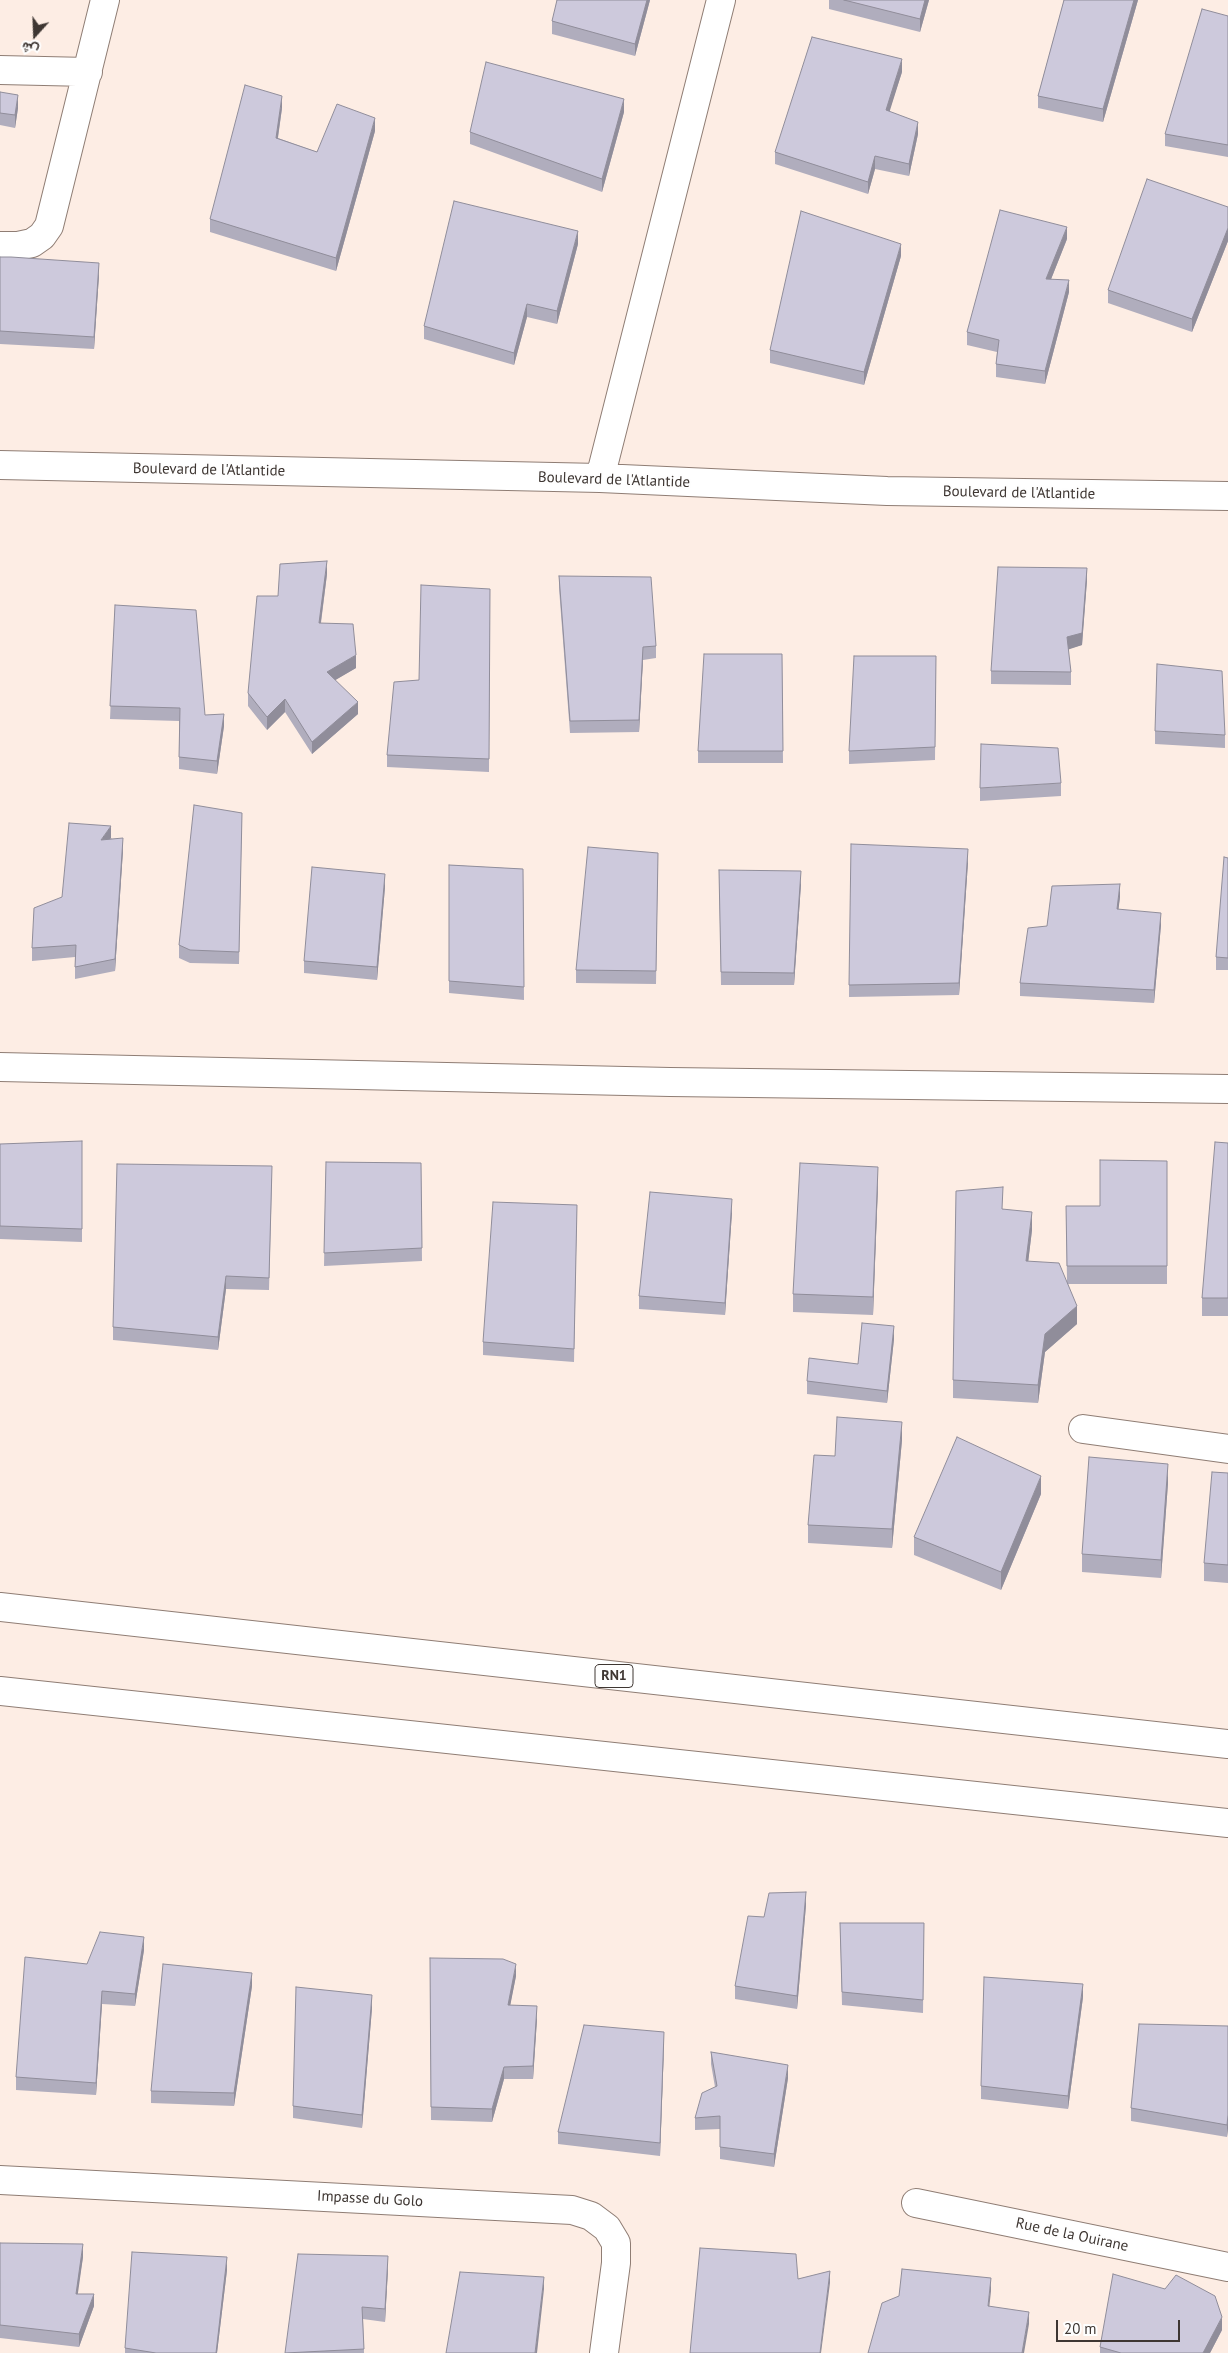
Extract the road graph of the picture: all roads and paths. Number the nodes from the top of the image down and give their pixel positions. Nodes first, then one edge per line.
1 (105, 0) edge
2 (722, 0) edge
3 (0, 70) edge
4 (88, 72) junction
5 (0, 246) edge
6 (0, 465) edge
7 (600, 478) junction
8 (1228, 496) edge
9 (0, 1067) edge
10 (1228, 1089) edge
11 (1083, 1429) dead end
12 (1228, 1448) edge
13 (0, 1607) edge
14 (0, 1691) edge
15 (1228, 1744) edge
16 (1228, 1823) edge
17 (0, 2180) edge
18 (916, 2203) dead end
19 (1228, 2267) edge
20 (604, 2353) edge

1 - 4 main road
2 - 7 main road
3 - 4 main road
4 - 5 main road
6 - 7 main road, Boulevard de l'Atlantide
7 - 8 main road, Boulevard de l'Atlantide
9 - 10 main road
11 - 12 main road
13 - 15 main road, RN1
14 - 16 main road
17 - 20 main road, Impasse du Golo
18 - 19 main road, Rue de la Ouirane

